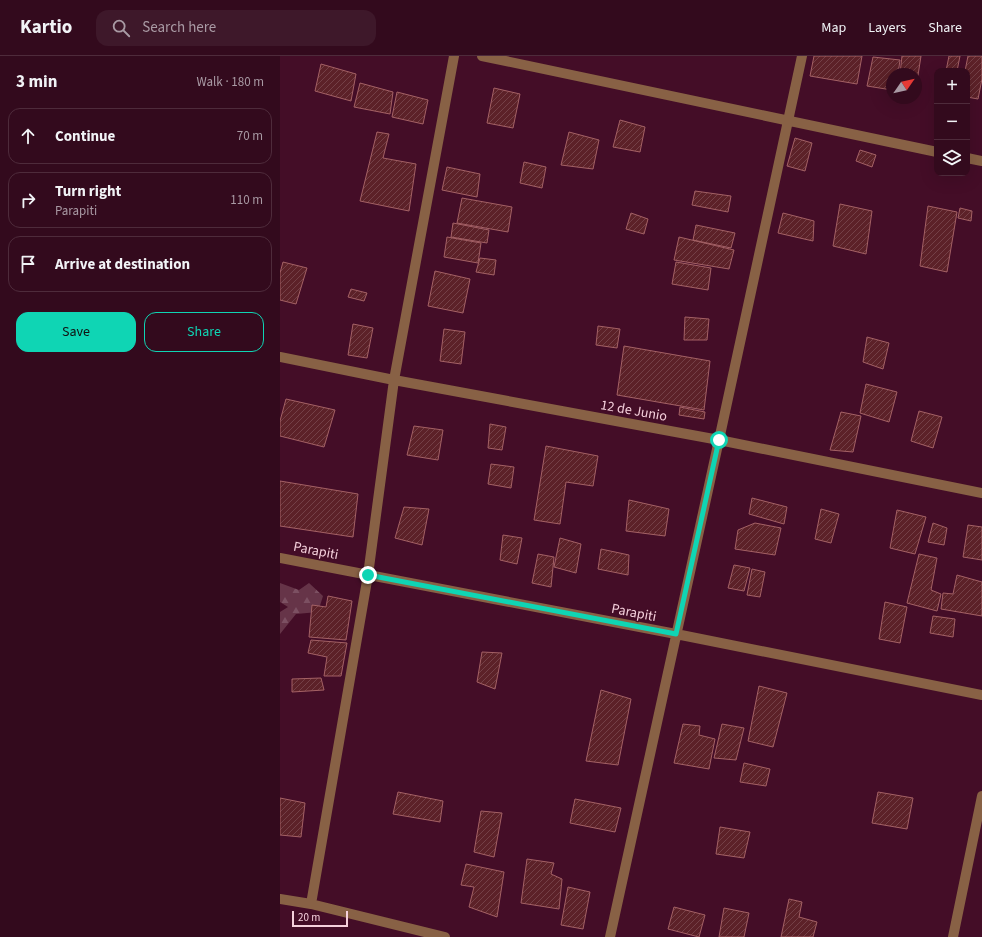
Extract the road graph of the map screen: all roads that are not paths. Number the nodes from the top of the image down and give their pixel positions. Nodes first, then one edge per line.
1 (454, 56) edge
2 (482, 56) edge
3 (802, 56) edge
4 (788, 120) junction
5 (934, 151) edge
6 (970, 159) edge
7 (982, 161) edge
8 (280, 357) edge
9 (394, 380) junction
10 (719, 440) junction
11 (982, 493) edge
12 (280, 558) edge
13 (368, 575) junction
14 (676, 634) junction
15 (982, 695) edge
16 (982, 796) edge
17 (280, 899) edge
18 (311, 904) junction
19 (446, 937) edge
20 (610, 937) edge
21 (954, 937) edge

1 - 9 street
2 - 4 street
3 - 4 street
4 - 5 street
4 - 10 street
6 - 7 street
8 - 9 street, 12 de Junio
9 - 10 street, 12 de Junio
9 - 13 street
10 - 11 street, 12 de Junio
10 - 14 street
12 - 13 street, Parapiti
13 - 14 street, Parapiti
13 - 18 street
14 - 15 street, Parapiti
14 - 20 street
16 - 21 street
17 - 18 street
18 - 19 street

